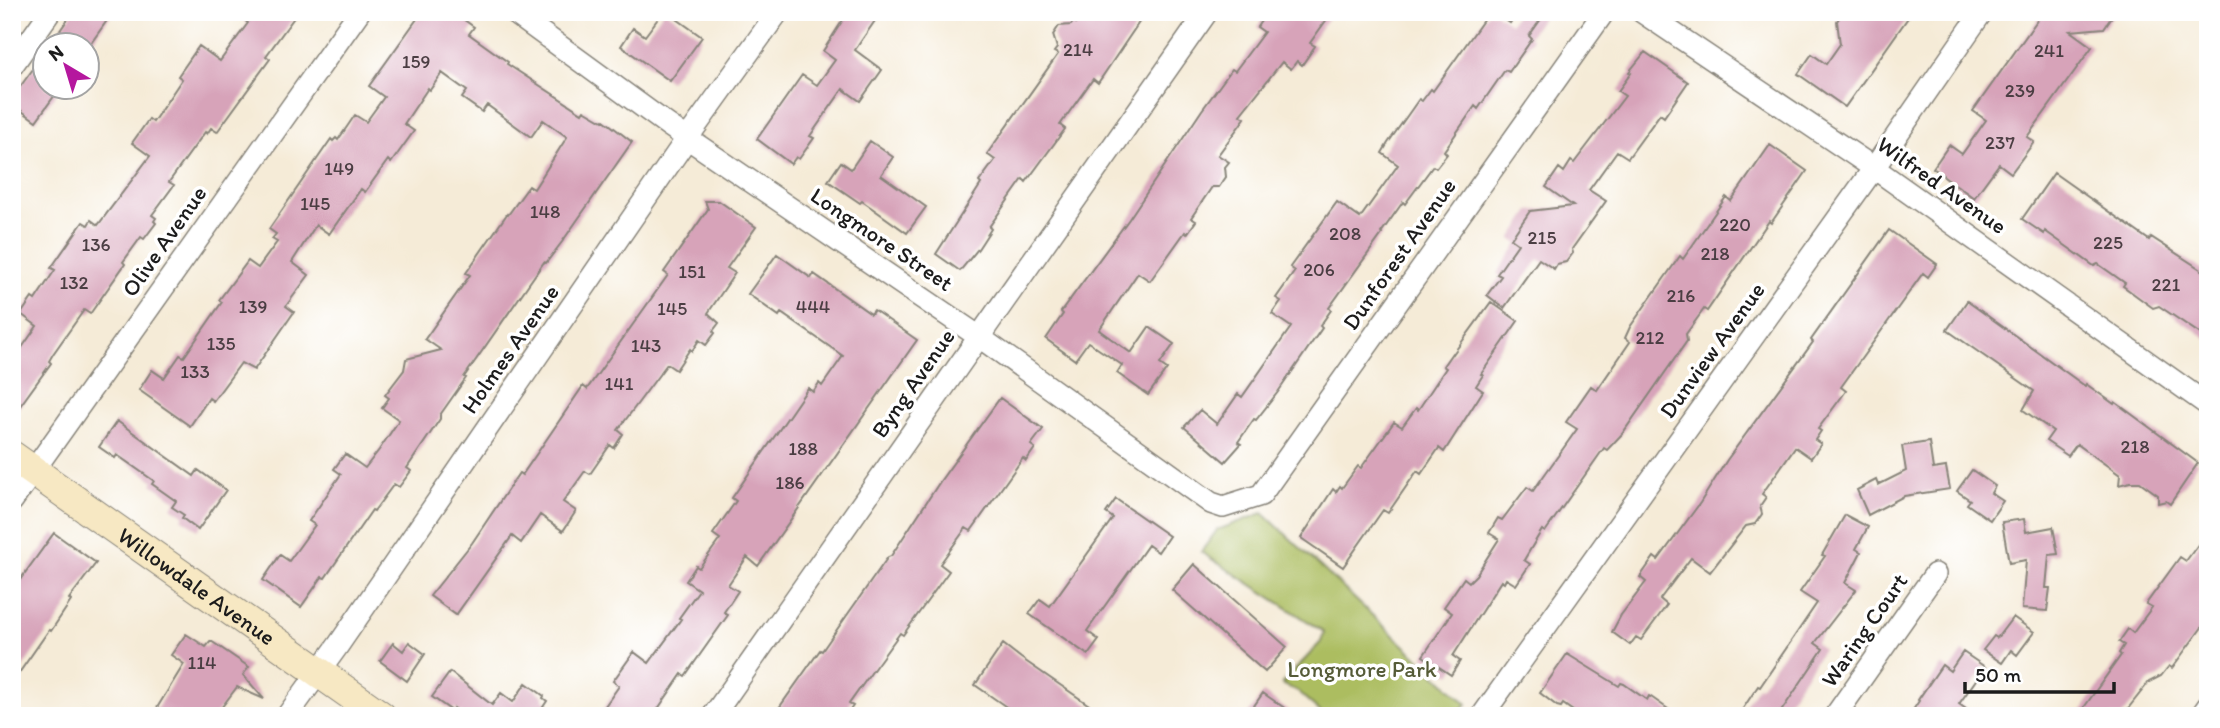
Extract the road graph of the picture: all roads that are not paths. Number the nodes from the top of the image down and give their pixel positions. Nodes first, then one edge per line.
1 (50, 12) edge
2 (359, 12) edge
3 (513, 12) edge
4 (778, 12) edge
5 (1207, 12) edge
6 (1604, 12) edge
7 (1642, 12) edge
8 (1982, 12) edge
9 (12, 66) edge
10 (688, 137) junction
11 (1874, 168) junction
12 (978, 336) junction
13 (2208, 405) edge
14 (23, 464) edge
15 (12, 501) edge
16 (1223, 507) joint
17 (1935, 574) dead end
18 (319, 672) junction
19 (2208, 706) edge
20 (287, 716) edge
21 (381, 716) edge
22 (713, 716) edge
23 (1482, 716) edge
24 (1835, 716) edge
25 (2201, 716) edge

1 - 9 street
2 - 14 street, Olive Avenue
3 - 10 street, Longmore Street
4 - 10 street, Holmes Avenue
5 - 12 street, Byng Avenue
6 - 16 street, Dunforest Avenue
7 - 11 street, Wilfred Avenue
8 - 11 street, Dunview Avenue
10 - 12 street, Longmore Street
10 - 18 street, Holmes Avenue
11 - 13 street, Wilfred Avenue
11 - 23 street, Dunview Avenue
12 - 16 street, Longmore Street
12 - 22 street, Byng Avenue
14 - 15 street, Olive Avenue
14 - 18 street, Willowdale Avenue
17 - 24 street, Waring Court
18 - 20 street, Holmes Avenue
18 - 21 street, Willowdale Avenue
19 - 25 street

